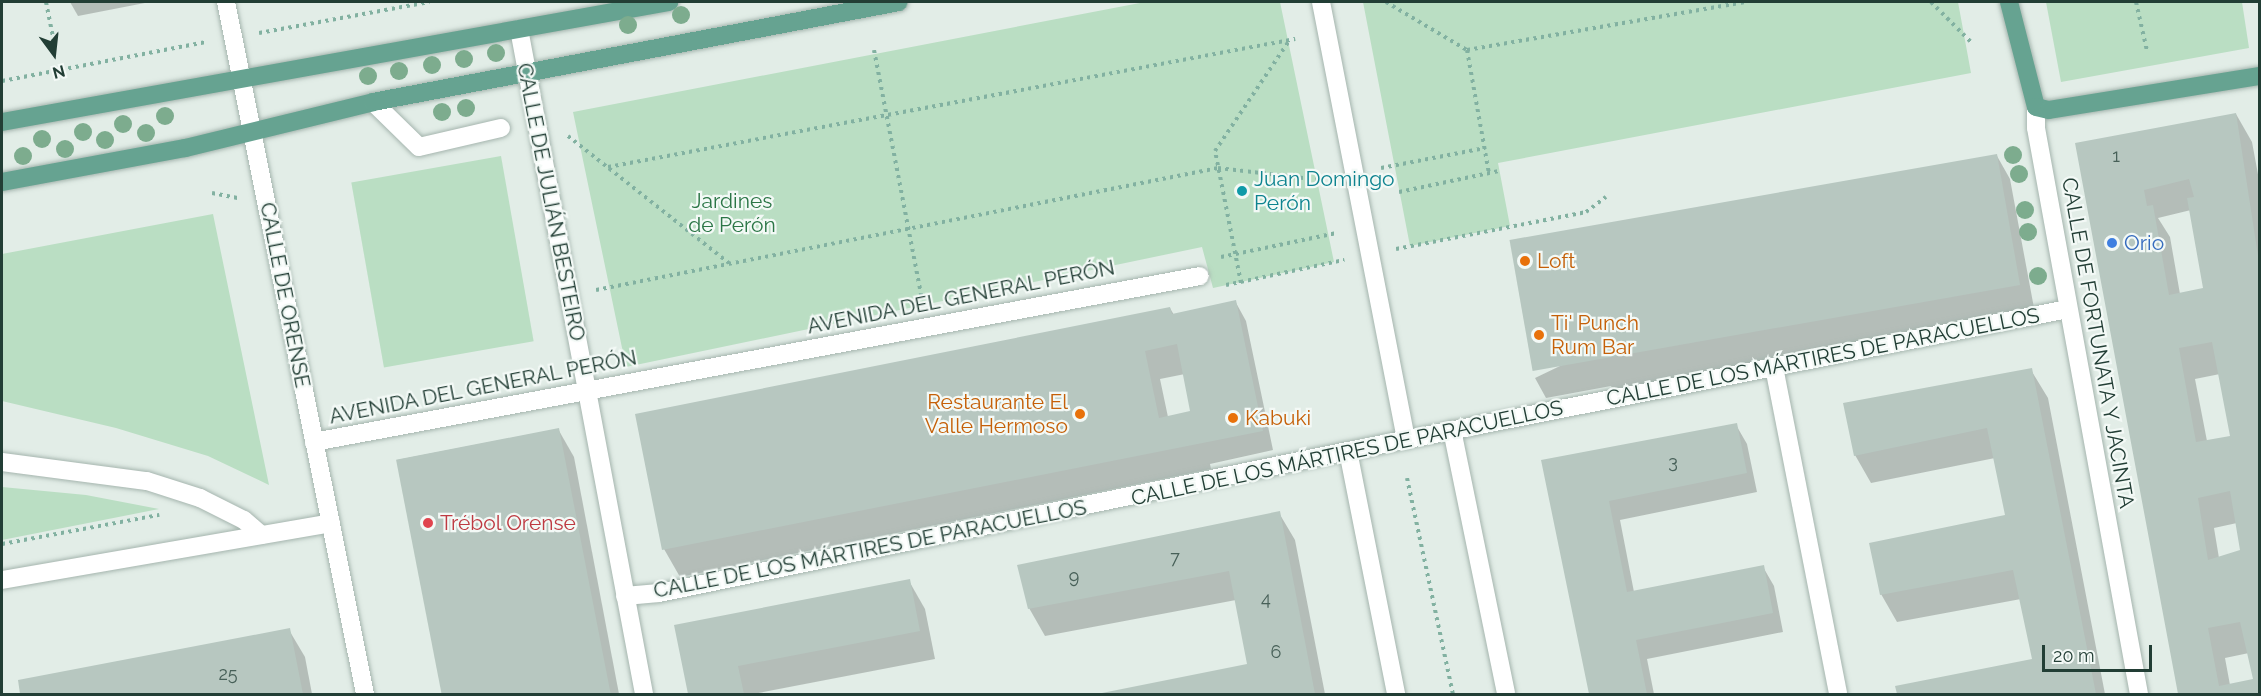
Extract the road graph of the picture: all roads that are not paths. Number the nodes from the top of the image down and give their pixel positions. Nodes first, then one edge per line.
1 (226, 2) edge
2 (669, 2) edge
3 (899, 2) edge
4 (1321, 2) edge
5 (2009, 2) edge
6 (599, 8) edge
7 (519, 29) junction
8 (526, 71) junction
9 (2259, 76) edge
10 (239, 77) junction
11 (373, 102) junction
12 (2036, 106) junction
13 (2, 122) edge
14 (501, 128) dead end
15 (252, 131) junction
16 (2, 183) edge
17 (1200, 276) road end
18 (2068, 309) junction
19 (1774, 367) junction
20 (586, 390) junction
21 (1452, 430) junction
22 (1406, 440) junction
23 (314, 442) junction
24 (1348, 451) junction
25 (2, 462) edge
26 (331, 523) junction
27 (261, 535) junction
28 (2, 580) edge
29 (626, 597) junction
30 (365, 694) edge
31 (644, 694) edge
32 (1396, 694) edge
33 (1506, 694) edge
34 (1838, 694) edge
35 (2139, 694) edge

1 - 10 street, CALLE DE ORENSE
2 - 6 main road
3 - 8 main road
4 - 22 street
5 - 12 main road, CALLE DE FORTUNATA Y JACINTA
6 - 7 main road
7 - 8 street, CALLE DE JULIÁN BESTEIRO
7 - 10 main road
8 - 11 main road
8 - 20 street, CALLE DE JULIÁN BESTEIRO
9 - 12 main road
10 - 13 main road
10 - 15 street, CALLE DE ORENSE
11 - 14 street
11 - 15 main road
12 - 18 street, CALLE DE FORTUNATA Y JACINTA
15 - 16 main road
15 - 23 street, CALLE DE ORENSE
17 - 20 street, AVENIDA DEL GENERAL PERÓN
18 - 19 street, CALLE DE LOS MÁRTIRES DE PARACUELLOS
18 - 35 street, CALLE DE FORTUNATA Y JACINTA
19 - 21 street, CALLE DE LOS MÁRTIRES DE PARACUELLOS
19 - 34 street
20 - 23 street, AVENIDA DEL GENERAL PERÓN
20 - 29 street, CALLE DE JULIÁN BESTEIRO
21 - 22 street, CALLE DE LOS MÁRTIRES DE PARACUELLOS
21 - 33 street
22 - 24 street, CALLE DE LOS MÁRTIRES DE PARACUELLOS
23 - 26 street, CALLE DE ORENSE
24 - 29 street, CALLE DE LOS MÁRTIRES DE PARACUELLOS
24 - 32 street
25 - 27 street
26 - 27 street
26 - 30 street, CALLE DE ORENSE
27 - 28 street
29 - 31 street, CALLE DE JULIÁN BESTEIRO

